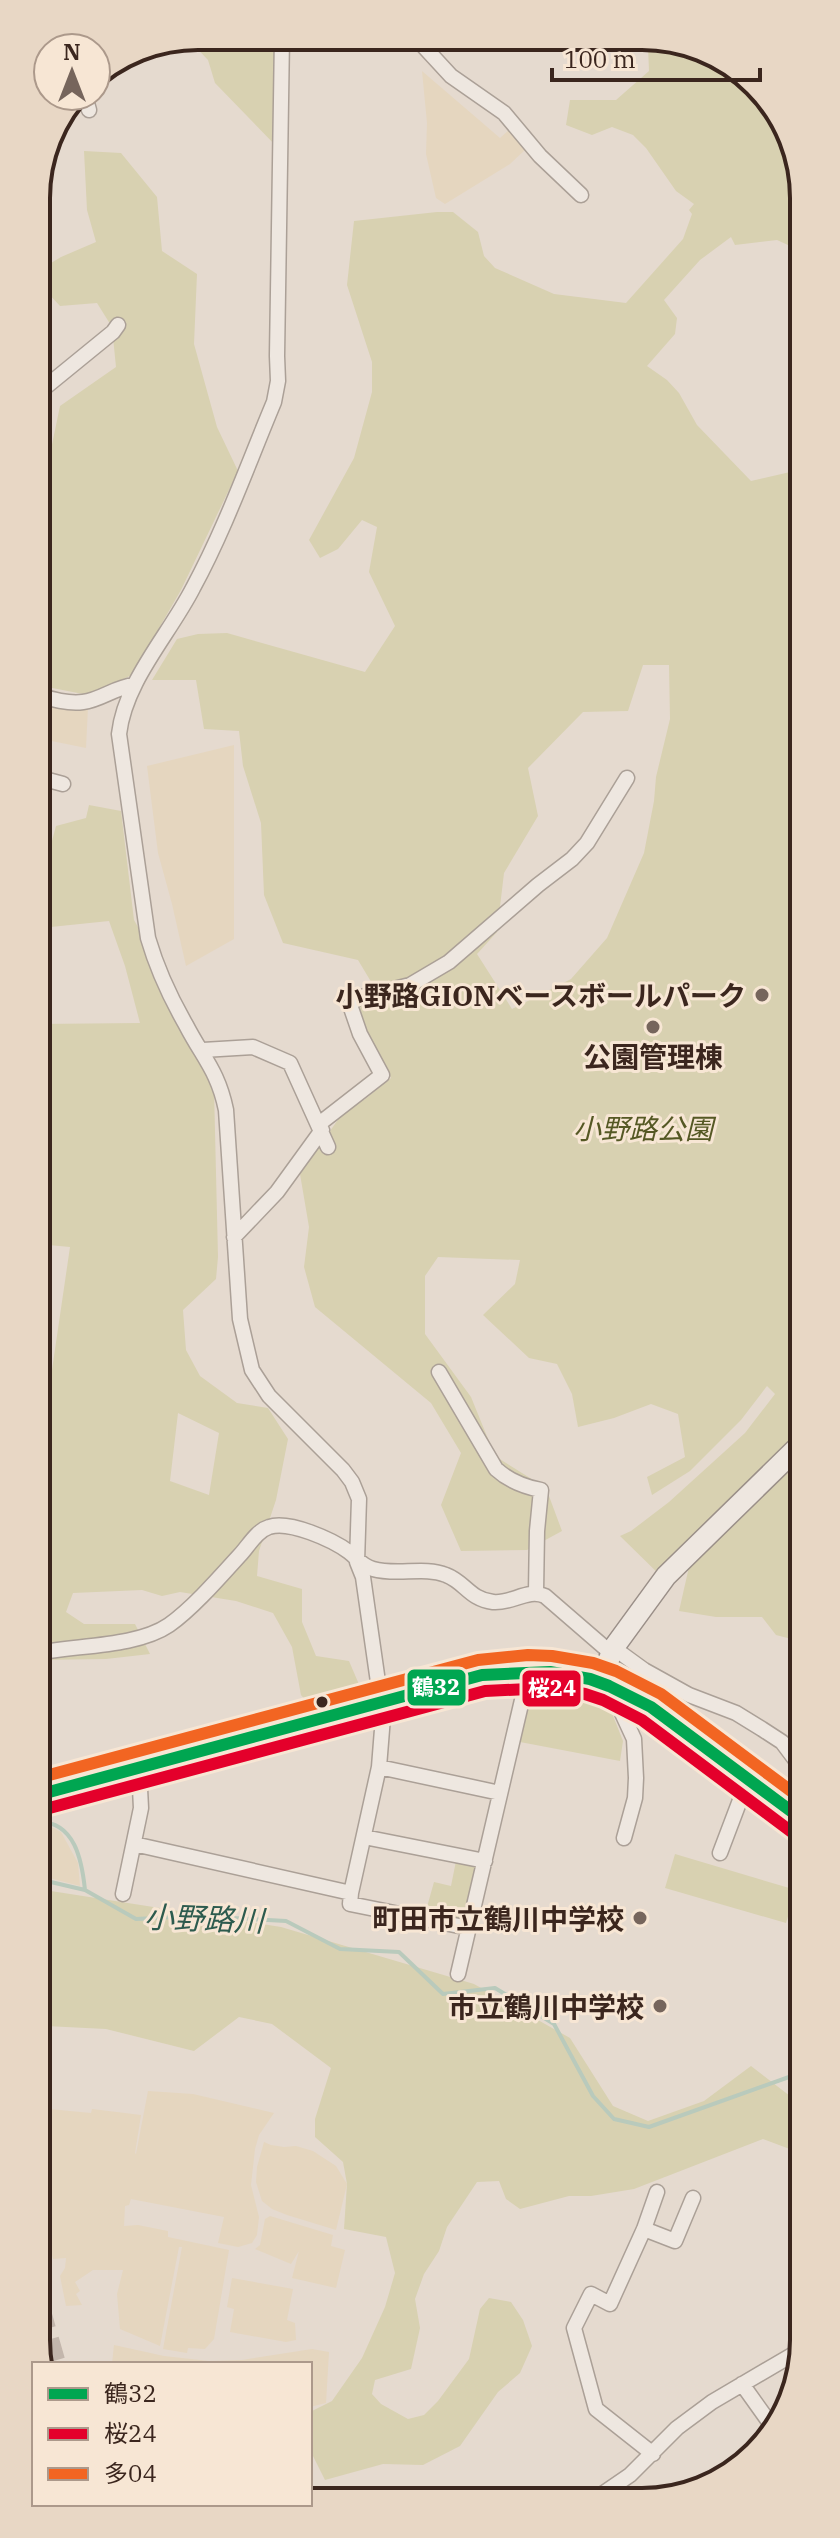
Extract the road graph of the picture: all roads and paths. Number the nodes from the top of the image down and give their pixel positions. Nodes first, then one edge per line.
1 (282, 50) edge
2 (427, 50) edge
3 (581, 195) dead end
4 (118, 325) dead end
5 (50, 383) edge
6 (134, 685) junction
7 (50, 698) edge
8 (627, 778) dead end
9 (50, 780) edge
10 (63, 784) dead end
11 (203, 1050) junction
12 (320, 1127) junction
13 (328, 1147) dead end
14 (234, 1237) junction
15 (439, 1372) dead end
16 (790, 1455) edge
17 (357, 1562) junction
18 (536, 1592) junction
19 (612, 1650) junction
20 (50, 1651) edge
21 (529, 1670) junction
22 (606, 1683) junction
23 (381, 1703) junction
24 (790, 1753) edge
25 (379, 1767) junction
26 (139, 1769) junction
27 (748, 1779) junction
28 (50, 1792) edge
29 (500, 1793) junction
30 (790, 1810) edge
31 (364, 1837) junction
32 (624, 1838) dead end
33 (134, 1844) junction
34 (720, 1853) dead end
35 (485, 1861) junction
36 (351, 1893) junction
37 (123, 1894) dead end
38 (469, 1928) junction
39 (458, 1974) dead end
40 (657, 2192) dead end
41 (693, 2198) dead end
42 (644, 2229) junction
43 (789, 2357) edge
44 (742, 2384) junction
45 (767, 2419) edge
46 (653, 2454) junction
47 (611, 2488) edge

1 - 6 street
2 - 3 street
4 - 5 street
6 - 7 street
6 - 11 street
8 - 12 street
9 - 10 street
11 - 12 street
11 - 14 street
12 - 13 street
12 - 14 street
14 - 17 street
15 - 18 street
16 - 19 street
17 - 18 street
17 - 20 street
17 - 23 street
18 - 19 street
19 - 22 street
19 - 24 street
21 - 22 main road
21 - 23 main road
21 - 29 street
22 - 27 main road
22 - 32 street
23 - 25 street
23 - 26 main road
25 - 29 street
25 - 31 street
26 - 28 main road
26 - 33 street
27 - 30 main road
27 - 34 street
29 - 35 street
31 - 35 street
31 - 36 street
33 - 36 street
33 - 37 street
35 - 38 street
36 - 38 street
38 - 39 street
40 - 42 street
41 - 42 street
42 - 46 street
43 - 44 street
44 - 45 street
44 - 46 street
46 - 47 street

